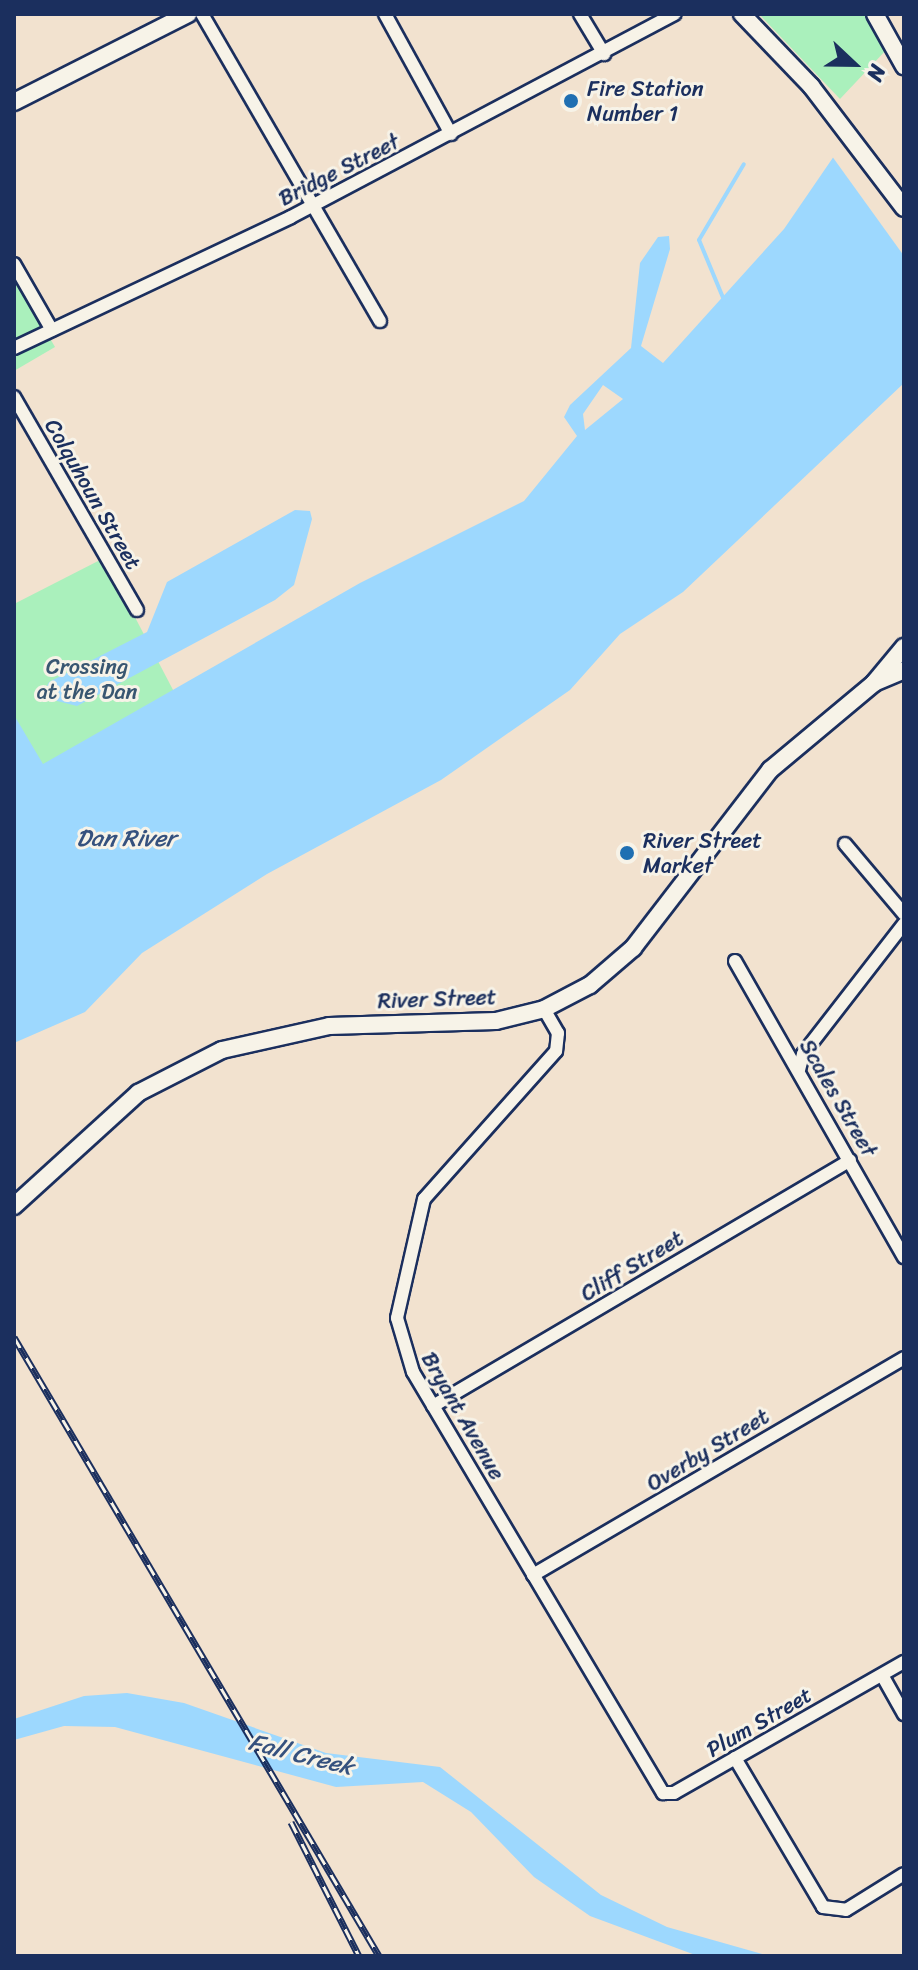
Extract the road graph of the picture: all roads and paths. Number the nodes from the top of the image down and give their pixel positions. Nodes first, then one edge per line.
1 (188, 14) edge
2 (202, 14) edge
3 (385, 14) edge
4 (580, 14) edge
5 (675, 14) edge
6 (742, 14) edge
7 (875, 14) edge
8 (604, 54) junction
9 (904, 66) edge
10 (14, 102) edge
11 (451, 134) junction
12 (312, 206) junction
13 (904, 208) edge
14 (14, 264) edge
15 (380, 321) dead end
16 (52, 330) junction
17 (14, 348) edge
18 (14, 397) edge
19 (137, 610) dead end
20 (904, 647) edge
21 (904, 670) edge
22 (874, 683) junction
23 (845, 844) dead end
24 (904, 914) edge
25 (904, 924) edge
26 (735, 961) dead end
27 (544, 1009) junction
28 (799, 1070) junction
29 (850, 1160) junction
30 (14, 1206) edge
31 (904, 1257) edge
32 (904, 1358) edge
33 (433, 1406) junction
34 (533, 1575) junction
35 (904, 1662) edge
36 (882, 1675) junction
37 (904, 1714) edge
38 (735, 1758) junction
39 (644, 1764) joint
40 (904, 1874) edge

1 - 10 main road
2 - 12 street
3 - 11 street
4 - 8 street
5 - 8 street, Bridge Street
6 - 13 main road
7 - 9 main road
8 - 11 street, Bridge Street
11 - 12 street, Bridge Street
12 - 15 street
12 - 16 street, Bridge Street
14 - 16 street
16 - 17 street, Bridge Street
18 - 19 street, Colquhoun Street
20 - 22 main road, River Street
21 - 22 main road, River Street
22 - 27 main road, River Street
23 - 24 street
25 - 28 street
26 - 28 street, Scales Street
27 - 30 main road, River Street
27 - 33 street, Bryant Avenue
28 - 29 street, Scales Street
29 - 31 street, Scales Street
29 - 33 street, Cliff Street
32 - 34 street, Overby Street
33 - 34 street, Bryant Avenue
34 - 39 street, Bryant Avenue
35 - 36 street, Plum Street
36 - 37 street
36 - 38 street, Plum Street
38 - 39 street, Plum Street
38 - 40 street

